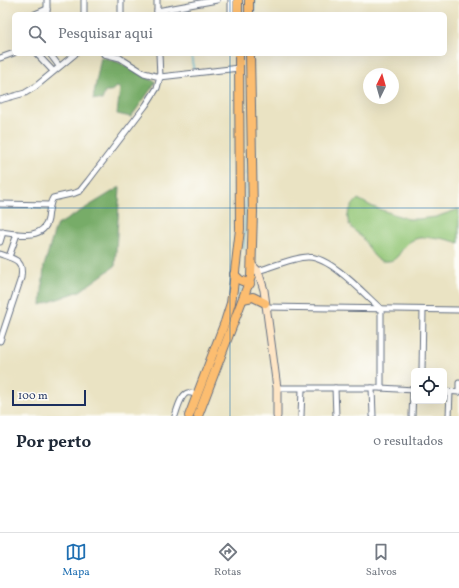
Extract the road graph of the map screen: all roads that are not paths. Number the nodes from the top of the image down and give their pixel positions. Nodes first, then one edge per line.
1 (47, 0) edge
2 (84, 0) edge
3 (121, 0) edge
4 (157, 0) edge
5 (217, 0) edge
6 (231, 0) edge
7 (238, 0) edge
8 (249, 0) edge
9 (47, 11) edge
10 (84, 12) edge
11 (121, 12) edge
12 (157, 12) edge
13 (162, 12) edge
14 (232, 12) edge
15 (238, 12) edge
16 (249, 12) edge
17 (12, 54) edge
18 (39, 56) edge
19 (52, 56) edge
20 (72, 56) edge
21 (120, 56) edge
22 (159, 56) edge
23 (239, 56) edge
24 (250, 56) edge
25 (0, 58) edge
26 (59, 66) junction
27 (239, 68) junction
28 (54, 71) junction
29 (160, 77) junction
30 (0, 100) edge
31 (239, 140) junction
32 (252, 160) junction
33 (0, 204) edge
34 (50, 205) junction
35 (1, 232) edge
36 (17, 234) junction
37 (0, 242) edge
38 (0, 254) edge
39 (9, 257) junction
40 (236, 263) junction
41 (255, 268) junction
42 (234, 274) junction
43 (250, 284) junction
44 (264, 290) junction
45 (243, 300) junction
46 (266, 305) junction
47 (381, 309) junction
48 (423, 310) junction
49 (459, 310) edge
50 (0, 341) edge
51 (422, 368) edge
52 (459, 383) edge
53 (277, 388) junction
54 (335, 388) junction
55 (372, 388) junction
56 (381, 388) junction
57 (302, 389) junction
58 (411, 390) edge
59 (447, 392) edge
60 (459, 392) edge
61 (197, 395) junction
62 (412, 404) edge
63 (175, 416) edge
64 (189, 416) edge
65 (198, 416) edge
66 (277, 416) edge
67 (301, 416) edge
68 (336, 416) edge
69 (373, 416) edge
70 (412, 416) edge
71 (449, 416) edge

1 - 9 street
2 - 10 street
3 - 11 street
4 - 12 street
5 - 13 street
6 - 14 street
7 - 15 main road
8 - 16 main road
17 - 25 street
18 - 28 street
19 - 26 street
20 - 26 street
21 - 29 street
22 - 29 street
23 - 27 main road
24 - 32 main road
26 - 28 street
27 - 29 street
27 - 31 main road
28 - 30 street
29 - 34 street
31 - 32 main road
31 - 40 main road
32 - 41 main road
33 - 34 street
34 - 36 street
35 - 36 street
35 - 37 street
36 - 39 street
38 - 39 street
39 - 50 street
40 - 41 main road
40 - 42 main road
41 - 43 main road
41 - 44 street
41 - 47 street
42 - 43 main road
42 - 61 main road
43 - 44 street
43 - 45 main road
44 - 46 street
45 - 46 main road
45 - 65 main road
46 - 47 street
46 - 53 street
47 - 48 street
47 - 56 street
48 - 49 street
48 - 51 street
52 - 60 street
53 - 57 street
53 - 66 street
54 - 55 street
54 - 57 street
54 - 68 street
55 - 56 street
55 - 69 street
56 - 58 street
57 - 67 street
59 - 60 street
59 - 71 street
61 - 63 street
61 - 64 main road
62 - 70 street

